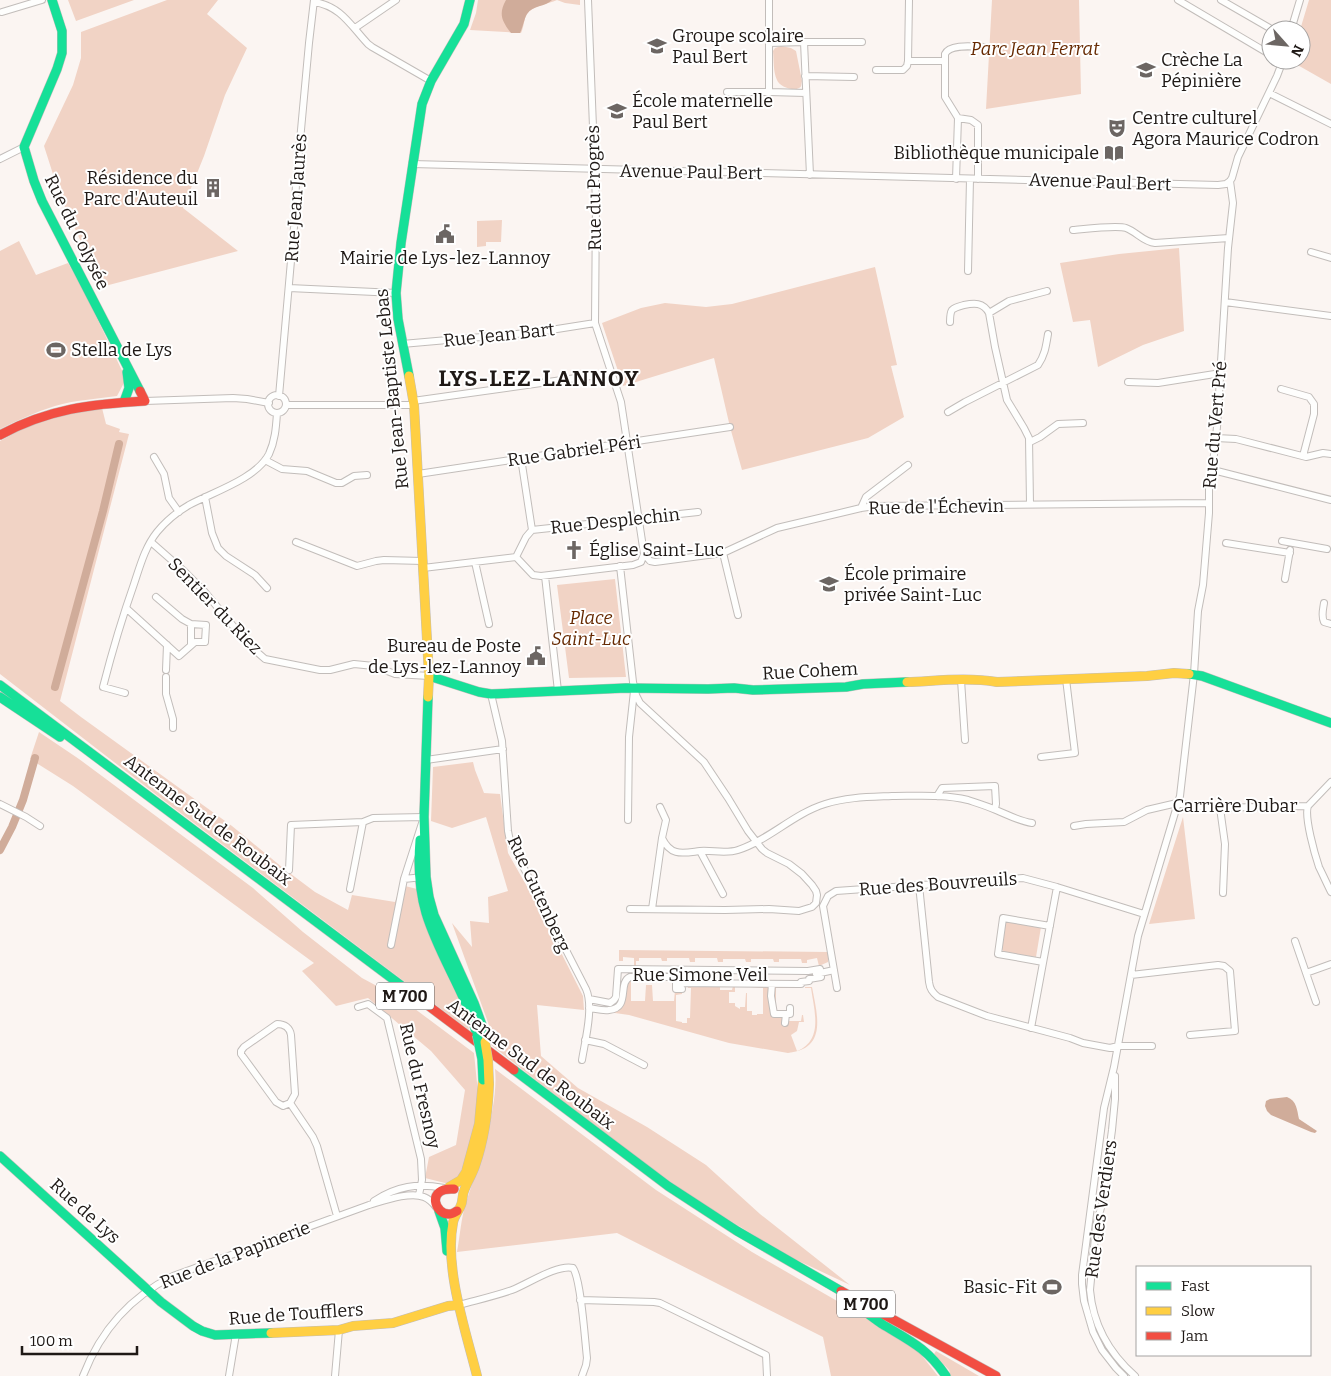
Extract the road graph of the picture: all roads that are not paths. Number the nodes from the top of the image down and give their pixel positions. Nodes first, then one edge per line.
1 (42, 0) edge
2 (52, 0) edge
3 (387, 0) edge
4 (396, 0) edge
5 (470, 0) edge
6 (588, 0) edge
7 (769, 0) edge
8 (908, 0) edge
9 (1178, 0) edge
10 (1221, 0) edge
11 (1300, 0) edge
12 (314, 1) edge
13 (383, 9) junction
14 (2, 12) dead end
15 (1294, 20) edge
16 (1261, 23) edge
17 (355, 28) junction
18 (804, 42) junction
19 (862, 42) dead end
20 (769, 43) junction
21 (987, 47) dead end
22 (1261, 49) edge
23 (908, 60) junction
24 (944, 61) junction
25 (876, 70) dead end
26 (1278, 70) edge
27 (805, 76) junction
28 (854, 77) dead end
29 (431, 81) junction
30 (727, 92) dead end
31 (769, 92) junction
32 (806, 93) junction
33 (1269, 93) junction
34 (958, 118) junction
35 (1331, 124) edge
36 (24, 147) junction
37 (0, 159) edge
38 (412, 164) junction
39 (594, 169) junction
40 (810, 175) junction
41 (956, 179) junction
42 (970, 179) junction
43 (978, 179) junction
44 (1230, 182) junction
45 (1073, 230) dead end
46 (1229, 238) junction
47 (1311, 252) dead end
48 (1331, 258) edge
49 (968, 271) dead end
50 (289, 288) junction
51 (1047, 291) dead end
52 (396, 293) junction
53 (1225, 302) junction
54 (989, 312) junction
55 (1331, 316) edge
56 (950, 322) dead end
57 (595, 323) junction
58 (1048, 334) dead end
59 (402, 344) junction
60 (123, 360) junction
61 (612, 373) junction
62 (1221, 373) junction
63 (1128, 382) dead end
64 (1003, 383) junction
65 (1281, 389) dead end
66 (279, 396) junction
67 (145, 401) junction
68 (124, 402) junction
69 (414, 403) junction
70 (269, 404) junction
71 (286, 405) junction
72 (948, 412) dead end
73 (277, 414) junction
74 (1083, 423) dead end
75 (730, 427) dead end
76 (0, 435) edge
77 (1216, 438) junction
78 (1030, 442) junction
79 (626, 443) junction
80 (1331, 454) edge
81 (1302, 456) junction
82 (154, 458) dead end
83 (521, 458) junction
84 (265, 460) junction
85 (908, 464) dead end
86 (1213, 470) junction
87 (418, 474) junction
88 (367, 475) dead end
89 (205, 497) junction
90 (1331, 500) edge
91 (1208, 503) junction
92 (1030, 504) junction
93 (861, 508) junction
94 (179, 512) junction
95 (698, 512) dead end
96 (639, 518) junction
97 (532, 530) junction
98 (1282, 541) dead end
99 (151, 542) junction
100 (296, 542) dead end
101 (1226, 543) dead end
102 (1291, 543) junction
103 (1327, 549) dead end
104 (723, 553) junction
105 (1290, 553) junction
106 (644, 554) junction
107 (516, 557) junction
108 (475, 562) junction
109 (423, 564) junction
110 (620, 566) junction
111 (545, 576) junction
112 (1285, 579) dead end
113 (267, 588) dead end
114 (156, 597) dead end
115 (1324, 603) dead end
116 (126, 608) junction
117 (738, 615) dead end
118 (191, 624) junction
119 (489, 624) dead end
120 (1331, 624) edge
121 (167, 645) junction
122 (191, 645) junction
123 (1194, 674) junction
124 (429, 676) junction
125 (1066, 679) junction
126 (961, 680) junction
127 (0, 685) edge
128 (634, 688) junction
129 (558, 691) junction
130 (125, 693) dead end
131 (491, 694) junction
132 (0, 697) edge
133 (1331, 723) edge
134 (173, 728) dead end
135 (965, 740) dead end
136 (503, 750) junction
137 (1041, 757) dead end
138 (426, 760) junction
139 (1331, 782) edge
140 (936, 796) junction
141 (1179, 803) junction
142 (0, 804) edge
143 (1308, 806) junction
144 (660, 807) dead end
145 (1220, 808) junction
146 (995, 809) junction
147 (424, 817) junction
148 (628, 820) dead end
149 (363, 822) junction
150 (1032, 823) dead end
151 (40, 826) dead end
152 (1074, 826) dead end
153 (662, 838) junction
154 (756, 842) junction
155 (700, 850) junction
156 (289, 870) dead end
157 (423, 877) junction
158 (404, 879) junction
159 (919, 885) junction
160 (1057, 886) junction
161 (350, 889) dead end
162 (1331, 892) edge
163 (1223, 893) dead end
164 (723, 894) dead end
165 (630, 909) dead end
166 (652, 910) junction
167 (1144, 914) junction
168 (1050, 926) junction
169 (1295, 941) dead end
170 (391, 945) dead end
171 (1043, 962) junction
172 (1331, 964) edge
173 (834, 970) junction
174 (820, 973) junction
175 (1306, 973) junction
176 (1130, 975) junction
177 (676, 983) junction
178 (772, 984) junction
179 (837, 988) dead end
180 (682, 989) dead end
181 (1316, 1002) dead end
182 (589, 1004) junction
183 (358, 1007) dead end
184 (790, 1008) dead end
185 (786, 1014) junction
186 (785, 1023) dead end
187 (1031, 1028) junction
188 (1190, 1035) dead end
189 (585, 1040) junction
190 (1118, 1046) junction
191 (1152, 1046) dead end
192 (1116, 1058) junction
193 (582, 1060) dead end
194 (644, 1065) dead end
195 (486, 1082) junction
196 (290, 1104) junction
197 (0, 1156) edge
198 (421, 1186) junction
199 (447, 1188) junction
200 (419, 1195) junction
201 (462, 1200) junction
202 (369, 1205) junction
203 (438, 1209) junction
204 (457, 1211) junction
205 (337, 1216) junction
206 (148, 1290) junction
207 (580, 1300) junction
208 (854, 1304) junction
209 (459, 1305) junction
210 (339, 1330) junction
211 (236, 1334) junction
212 (940, 1344) junction
213 (83, 1376) edge
214 (229, 1376) edge
215 (335, 1376) edge
216 (477, 1376) edge
217 (582, 1376) edge
218 (766, 1376) edge
219 (946, 1376) edge
220 (986, 1376) edge
221 (996, 1376) edge
222 (1004, 1376) edge
223 (1124, 1376) edge
224 (1135, 1376) edge

1 - 14 street
2 - 36 main road
3 - 13 street
4 - 13 street
5 - 29 main road, Rue Jean-Baptiste Lebas
6 - 39 street, Rue du Progrès
7 - 20 street
8 - 23 street
9 - 22 street
10 - 16 street
11 - 15 street
12 - 17 street
12 - 50 street, Rue Jean Jaurès
13 - 17 street
17 - 29 street
18 - 19 street
18 - 20 street
18 - 27 street
20 - 31 street
21 - 24 street
23 - 24 street
23 - 25 street
24 - 34 street
26 - 33 street, Rue du Vert Pré
27 - 28 street
27 - 32 street
29 - 38 main road, Rue Jean-Baptiste Lebas
30 - 31 street
31 - 32 street
32 - 40 street
33 - 35 street
33 - 44 street, Rue du Vert Pré
34 - 41 street
34 - 43 street
36 - 37 street
36 - 60 main road, Rue du Colysée
38 - 39 street, Avenue Paul Bert
38 - 52 main road, Rue Jean-Baptiste Lebas
39 - 40 street, Avenue Paul Bert
39 - 57 street, Rue du Progrès
40 - 41 street, Avenue Paul Bert
41 - 42 street, Avenue Paul Bert
42 - 43 street, Avenue Paul Bert
42 - 49 street
43 - 44 street, Avenue Paul Bert
44 - 46 street, Rue du Vert Pré
45 - 46 street
46 - 53 street, Rue du Vert Pré
47 - 48 street
50 - 52 street
50 - 66 street, Rue Jean Jaurès
51 - 54 street
52 - 59 main road, Rue Jean-Baptiste Lebas
53 - 55 street
53 - 62 street, Rue du Vert Pré
54 - 56 street
54 - 64 street
57 - 59 street, Rue Jean Bart
57 - 61 street, Rue du Progrès
58 - 64 street
59 - 69 main road, Rue Jean-Baptiste Lebas
60 - 67 main road, Rue du Colysée
60 - 68 main road, Rue du Colysée
61 - 69 street
61 - 79 street, Rue du Progrès
62 - 63 street
62 - 77 street, Rue du Vert Pré
64 - 72 street
64 - 78 street
65 - 81 street
66 - 70 street
66 - 71 street
67 - 68 main road
67 - 70 street
68 - 76 main road
69 - 71 street
69 - 87 main road, Rue Jean-Baptiste Lebas
70 - 73 street
71 - 73 street
73 - 84 street
74 - 78 street
75 - 79 street, Rue Gabriel Péri
77 - 81 street
77 - 86 street, Rue du Vert Pré
78 - 92 street
79 - 83 street, Rue Gabriel Péri
79 - 96 street, Rue du Progrès
80 - 81 street
82 - 94 street
83 - 87 street, Rue Gabriel Péri
83 - 97 street
84 - 88 street
84 - 89 street
85 - 93 street
86 - 90 street
86 - 91 street, Rue du Vert Pré
87 - 109 main road, Rue Jean-Baptiste Lebas
89 - 94 street
89 - 113 street
91 - 92 street, Rue de l'Échevin
91 - 123 street, Rue du Vert Pré
92 - 93 street, Rue de l'Échevin
93 - 104 street, Rue de l'Échevin
94 - 99 street
95 - 96 street, Rue Desplechin
96 - 97 street, Rue Desplechin
96 - 106 street
97 - 107 street
98 - 102 street
99 - 116 street
99 - 124 street, Sentier du Riez
100 - 109 street
101 - 105 street
102 - 103 street
102 - 105 street
104 - 106 street, Rue de l'Échevin
104 - 117 street
105 - 112 street
106 - 110 street
107 - 108 street
107 - 111 street
108 - 109 street
108 - 119 street
109 - 124 main road, Rue Jean-Baptiste Lebas
110 - 111 street
110 - 128 street
111 - 129 street
114 - 118 street
115 - 120 street
116 - 121 street
116 - 130 street
118 - 122 street
118 - 122 street
121 - 122 street
121 - 134 street
123 - 125 main road, Rue Cohem
123 - 133 main road, Rue Cohem
123 - 141 street, Rue du Vert Pré
124 - 131 main road, Rue Cohem
124 - 138 main road, Rue Jean-Baptiste Lebas
125 - 126 main road, Rue Cohem
125 - 137 street
126 - 128 main road, Rue Cohem
126 - 135 street
127 - 212 main road, Antenne Sud de Roubaix / M 700
128 - 129 main road, Rue Cohem
128 - 148 street
128 - 154 street
129 - 131 main road, Rue Cohem
131 - 136 street, Rue Gutenberg
132 - 208 main road, Antenne Sud de Roubaix / M 700
136 - 138 street
136 - 182 street, Rue Gutenberg
138 - 147 main road, Rue Jean-Baptiste Lebas
139 - 143 street, Carrière Dubar
140 - 146 street
140 - 146 street
140 - 154 street
141 - 145 street, Carrière Dubar
141 - 152 street, Carrière Dubar
141 - 167 street, Rue des Verdiers
142 - 151 street
143 - 145 street, Carrière Dubar
143 - 162 street
144 - 153 street
145 - 163 street
146 - 150 street
147 - 149 street
147 - 157 main road, Rue Jean-Baptiste Lebas
147 - 158 street, Rue Jean-Baptiste Lebas
149 - 156 street
149 - 161 street
153 - 155 street
153 - 166 street
154 - 155 street
154 - 166 street
155 - 164 street
157 - 158 street
157 - 195 main road, Rue Jean-Baptiste Lebas, bridge
157 - 195 main road, Rue Jean-Baptiste Lebas, bridge
158 - 170 street, Rue Jean-Baptiste Lebas
159 - 160 street, Rue des Bouvreuils
159 - 173 street, Rue des Bouvreuils
159 - 187 street
160 - 167 street, Rue des Bouvreuils
160 - 168 street
165 - 166 street
167 - 176 street, Rue des Verdiers
168 - 171 street
168 - 171 street
169 - 175 street
171 - 187 street
172 - 175 street
173 - 174 street
173 - 179 street
174 - 178 street
174 - 182 street
175 - 181 street
176 - 188 street
176 - 190 street, Rue des Verdiers
177 - 178 street
177 - 180 street
177 - 182 street
178 - 185 street
182 - 189 street, Rue Gutenberg
183 - 198 street, Rue du Fresnoy
184 - 185 street
185 - 186 street
187 - 190 street
189 - 193 street, Rue Gutenberg
189 - 194 street
190 - 191 street
190 - 192 street, Rue des Verdiers
192 - 223 street, Rue des Verdiers
192 - 224 street, Rue des Verdiers
195 - 199 main road, Rue Jean-Baptiste Lebas
195 - 201 main road, Rue Jean-Baptiste Lebas
196 - 196 street
196 - 205 street
197 - 206 main road, Rue de Lys
198 - 199 street, Rue de la Papinerie
198 - 200 street, Rue du Fresnoy
198 - 202 street, Rue de la Papinerie
199 - 201 main road
199 - 203 main road
200 - 202 street, Rue de la Papinerie
200 - 203 street
201 - 204 main road
202 - 205 street, Rue de la Papinerie
203 - 204 main road
203 - 209 main road
204 - 209 main road
205 - 206 street, Rue de la Papinerie
206 - 211 main road, Rue de Toufflers
206 - 213 street, Rue de la Papinerie
207 - 209 street
207 - 217 street
207 - 218 street
208 - 219 main road
208 - 220 main road, Antenne Sud de Roubaix / M 700
209 - 210 main road, Rue de Toufflers
209 - 216 main road
210 - 211 main road, Rue de Toufflers
210 - 215 street
211 - 214 street
212 - 221 main road, Antenne Sud de Roubaix / M 700
212 - 222 main road

